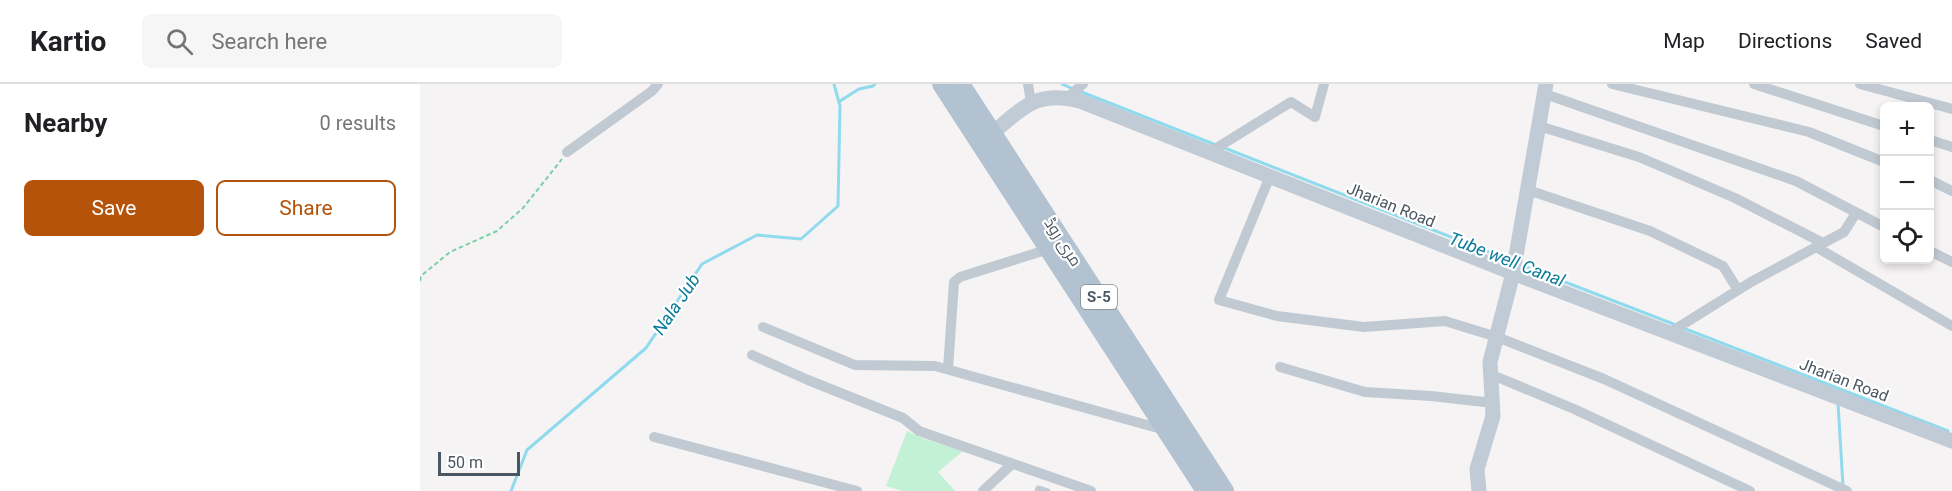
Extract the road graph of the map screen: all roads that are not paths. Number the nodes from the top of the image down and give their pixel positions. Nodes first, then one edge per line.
1 (658, 84) edge
2 (941, 84) edge
3 (961, 84) edge
4 (1028, 84) edge
5 (1083, 84) edge
6 (1324, 84) edge
7 (1612, 84) edge
8 (1754, 84) edge
9 (1860, 84) edge
10 (1546, 89) edge
11 (1067, 98) junction
12 (1031, 102) junction
13 (967, 109) junction
14 (1952, 110) edge
15 (1880, 125) edge
16 (1539, 126) junction
17 (992, 133) junction
18 (1934, 142) edge
19 (1952, 147) edge
20 (567, 152) road end
21 (1210, 152) junction
22 (1880, 160) edge
23 (1270, 176) junction
24 (1934, 182) edge
25 (1528, 190) junction
26 (1952, 191) edge
27 (1856, 213) junction
28 (1880, 225) edge
29 (1819, 245) junction
30 (1049, 249) junction
31 (1934, 253) edge
32 (1952, 262) edge
33 (1513, 273) junction
34 (1738, 290) junction
35 (1087, 293) junction
36 (1952, 326) edge
37 (763, 327) dead end
38 (1669, 333) junction
39 (1497, 337) junction
40 (752, 355) dead end
41 (1280, 367) dead end
42 (948, 369) junction
43 (1491, 374) junction
44 (1493, 403) junction
45 (1166, 430) junction
46 (654, 437) dead end
47 (1952, 441) edge
48 (1012, 464) junction
49 (857, 491) edge
50 (983, 491) edge
51 (1037, 491) edge
52 (1048, 491) edge
53 (1091, 491) edge
54 (1205, 491) edge
55 (1225, 491) edge
56 (1479, 491) edge
57 (1750, 491) edge
58 (1847, 491) edge

1 - 20 street
2 - 13 main road, مری روڈ / S-5
3 - 13 main road, مری روڈ / S-5
4 - 12 street
5 - 11 street
6 - 21 street
7 - 22 street
8 - 15 street
9 - 14 street
10 - 16 main road
10 - 27 street
11 - 12 main road, Jharian Road
11 - 21 main road, Jharian Road
12 - 17 main road
13 - 17 main road, مری روڈ / S-5
13 - 30 main road, مری روڈ / S-5
16 - 25 main road
16 - 29 street
17 - 35 main road, مری روڈ / S-5
18 - 19 street
21 - 23 main road, Jharian Road
23 - 33 main road, Jharian Road
23 - 39 street
24 - 26 street
25 - 33 main road
25 - 34 street
27 - 28 street
27 - 29 street
29 - 34 street
29 - 36 street
30 - 35 main road, مری روڈ / S-5
30 - 42 street
31 - 32 street
33 - 38 main road, Jharian Road
33 - 39 main road
34 - 38 street
35 - 45 main road, مری روڈ / S-5
35 - 55 main road, مری روڈ / S-5
37 - 42 street
38 - 47 main road, Jharian Road
39 - 43 main road
39 - 58 street
40 - 48 street
41 - 44 street
42 - 45 street
43 - 44 main road
43 - 57 street
44 - 56 main road
45 - 54 main road, مری روڈ / S-5
46 - 49 street
48 - 50 street
48 - 53 street
51 - 52 lane

